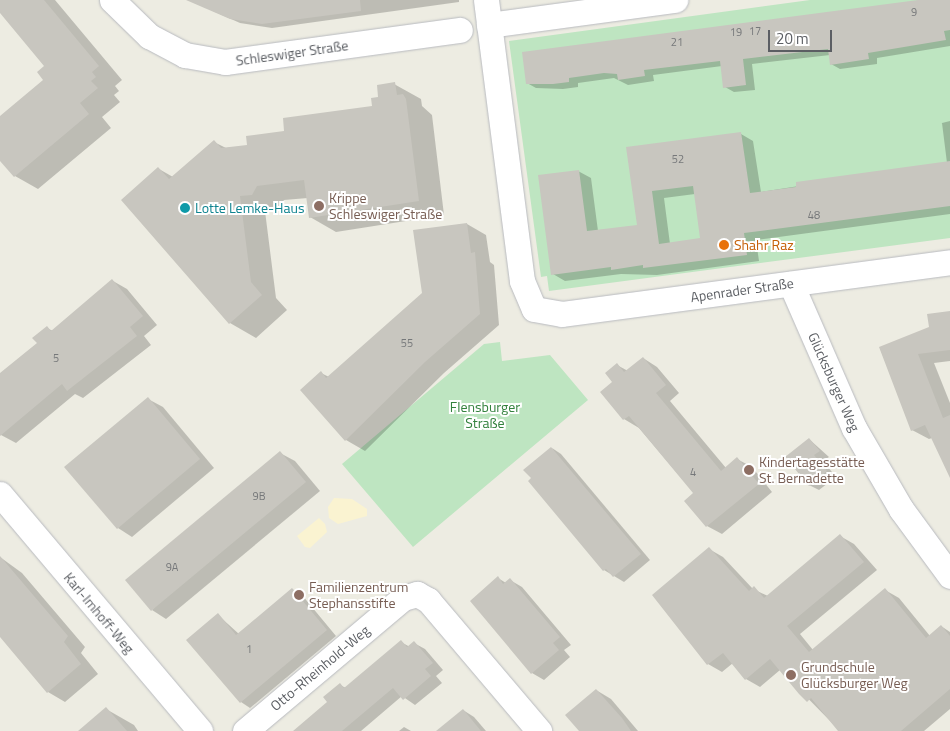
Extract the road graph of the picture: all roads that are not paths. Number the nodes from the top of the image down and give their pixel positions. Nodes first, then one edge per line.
1 (112, 0) edge
2 (486, 0) edge
3 (675, 0) edge
4 (489, 25) junction
5 (460, 30) dead end
6 (950, 262) edge
7 (791, 284) junction
8 (0, 494) edge
9 (950, 576) edge
10 (200, 731) edge
11 (246, 731) edge
12 (539, 731) edge

1 - 5 street, Schleswiger Straße
2 - 4 street
3 - 4 street
4 - 7 street, Apenrader Straße
6 - 7 street, Apenrader Straße
7 - 9 street, Glücksburger Weg
8 - 10 street, Karl-Imhoff-Weg
11 - 12 street, Otto-Rheinhold-Weg

